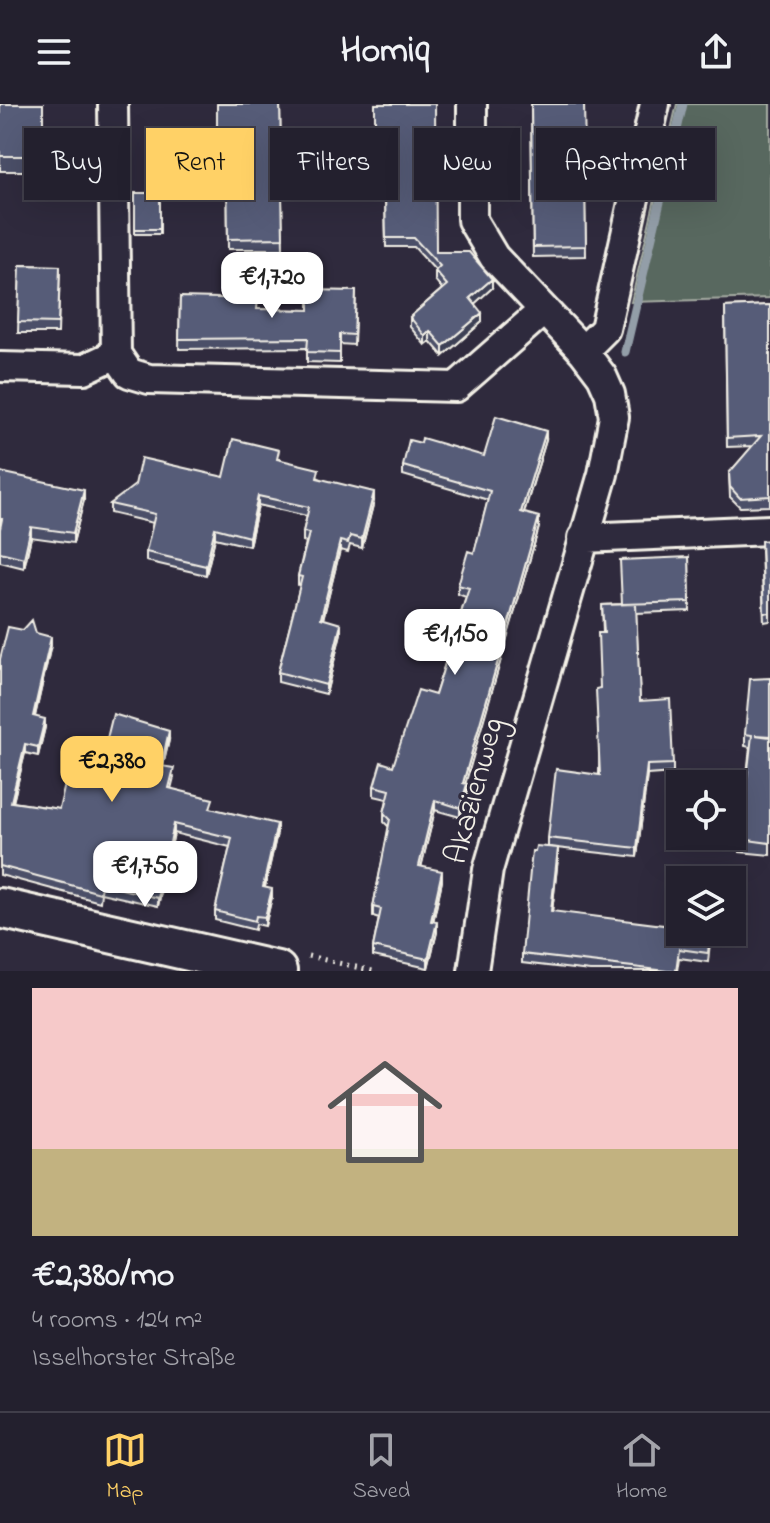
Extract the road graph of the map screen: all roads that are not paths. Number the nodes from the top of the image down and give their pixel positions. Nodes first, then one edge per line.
1 (113, 104) edge
2 (472, 104) edge
3 (655, 104) edge
4 (544, 310) junction
5 (583, 351) junction
6 (116, 354) junction
7 (0, 367) edge
8 (770, 530) edge
9 (583, 538) junction
10 (0, 908) edge
11 (277, 971) edge
12 (473, 971) edge

1 - 6 street
2 - 4 street, Akazienweg
3 - 5 street
4 - 5 street, Akazienweg
4 - 6 street
5 - 9 street, Akazienweg
6 - 7 street
8 - 9 street
9 - 12 street, Akazienweg
10 - 11 street

